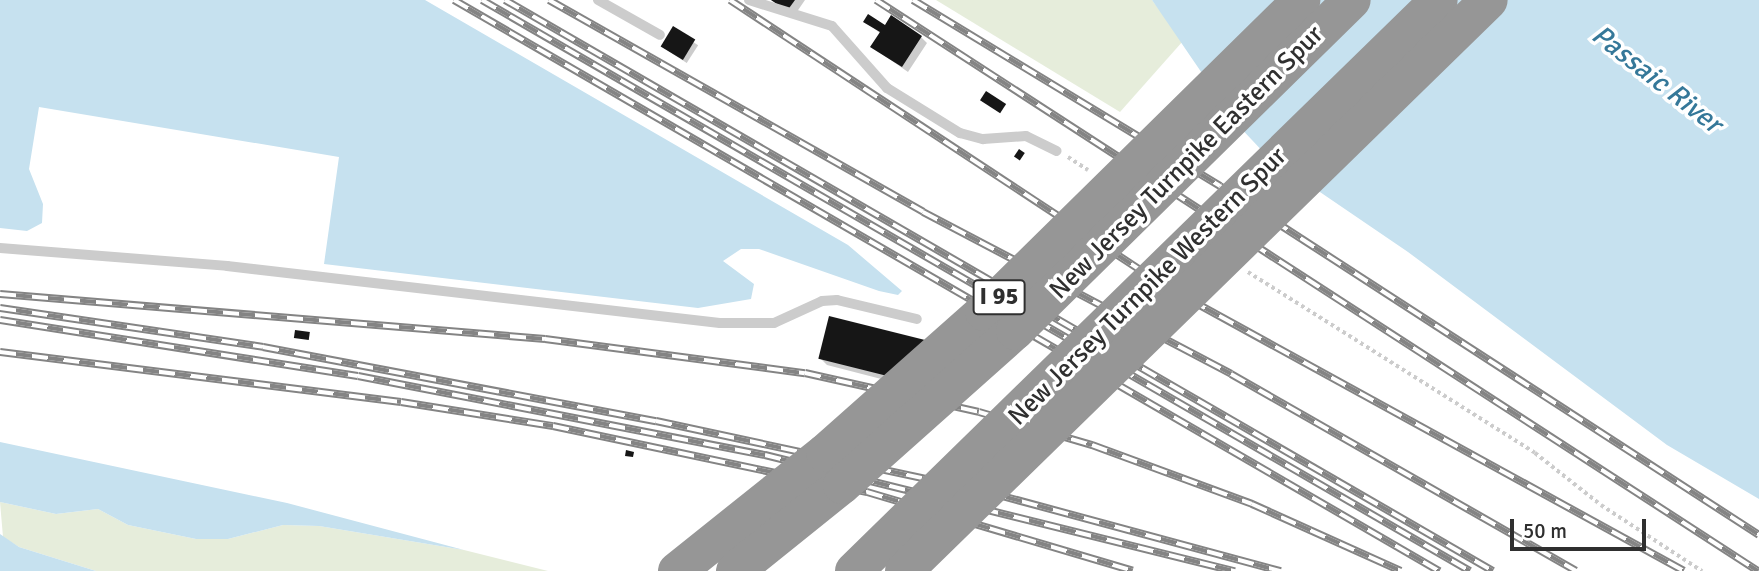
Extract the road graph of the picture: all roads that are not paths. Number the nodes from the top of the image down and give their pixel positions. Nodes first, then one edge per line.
1 (598, 0) edge
2 (749, 0) edge
3 (1301, 0) edge
4 (1352, 0) edge
5 (1439, 0) edge
6 (1489, 0) edge
7 (660, 35) dead end
8 (1057, 151) road end
9 (0, 248) edge
10 (917, 319) dead end
11 (677, 571) edge
12 (735, 571) edge
13 (854, 571) edge
14 (904, 571) edge

1 - 7 lane
2 - 8 lane
3 - 11 highway, New Jersey Turnpike Eastern Spur / I 95, bridge
4 - 12 highway, New Jersey Turnpike Eastern Spur / I 95, bridge
5 - 13 highway, New Jersey Turnpike Western Spur, bridge
6 - 14 highway, New Jersey Turnpike Western Spur, bridge
9 - 10 lane

